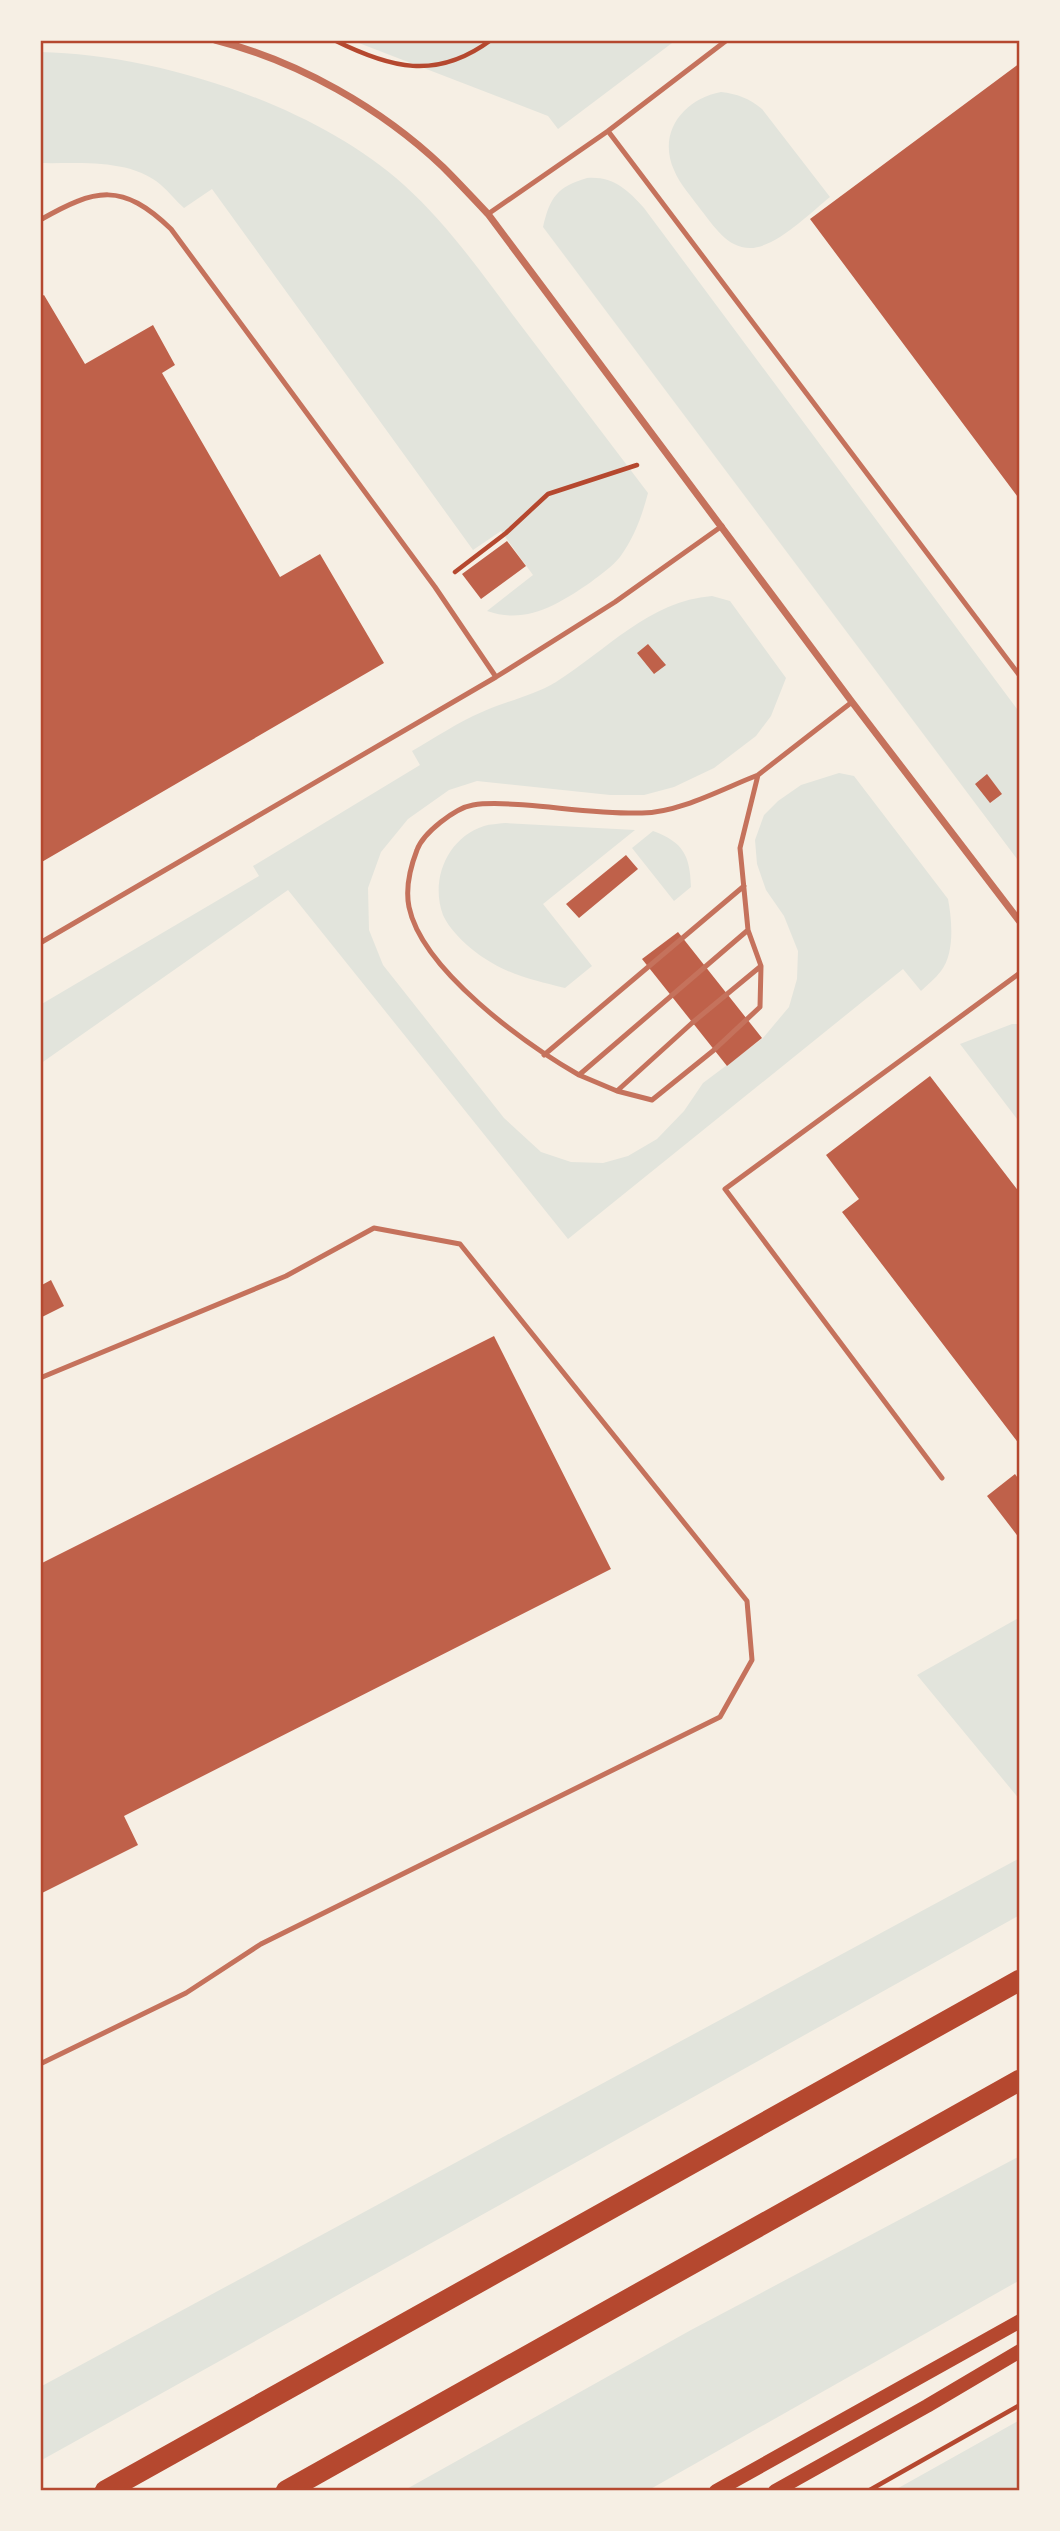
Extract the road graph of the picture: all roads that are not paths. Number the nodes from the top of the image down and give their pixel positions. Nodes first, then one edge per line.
1 (215, 40) edge
2 (727, 40) edge
3 (608, 131) junction
4 (488, 214) junction
5 (40, 220) edge
6 (722, 526) junction
7 (1020, 676) edge
8 (496, 677) junction
9 (852, 702) junction
10 (758, 775) junction
11 (744, 886) junction
12 (1020, 922) edge
13 (748, 930) junction
14 (40, 943) edge
15 (761, 967) junction
16 (1020, 973) edge
17 (544, 1055) junction
18 (579, 1075) junction
19 (617, 1091) junction
20 (40, 1378) edge
21 (942, 1478) dead end
22 (1020, 1980) edge
23 (40, 2064) edge
24 (1020, 2080) edge
25 (1020, 2321) edge
26 (1020, 2350) edge
27 (105, 2491) edge
28 (286, 2491) edge
29 (716, 2491) edge
30 (775, 2491) edge

1 - 4 street
2 - 3 lane
3 - 4 lane
3 - 7 lane
4 - 6 street
5 - 8 lane
6 - 8 lane
6 - 9 street
8 - 14 lane
9 - 10 lane
9 - 12 street
10 - 11 lane
10 - 17 lane
11 - 13 lane
11 - 17 lane
13 - 15 lane
13 - 18 lane
15 - 19 lane
15 - 19 lane
16 - 21 lane
17 - 18 lane
18 - 19 lane
20 - 23 lane
22 - 27 highway
24 - 28 highway
25 - 29 main road
26 - 30 main road

